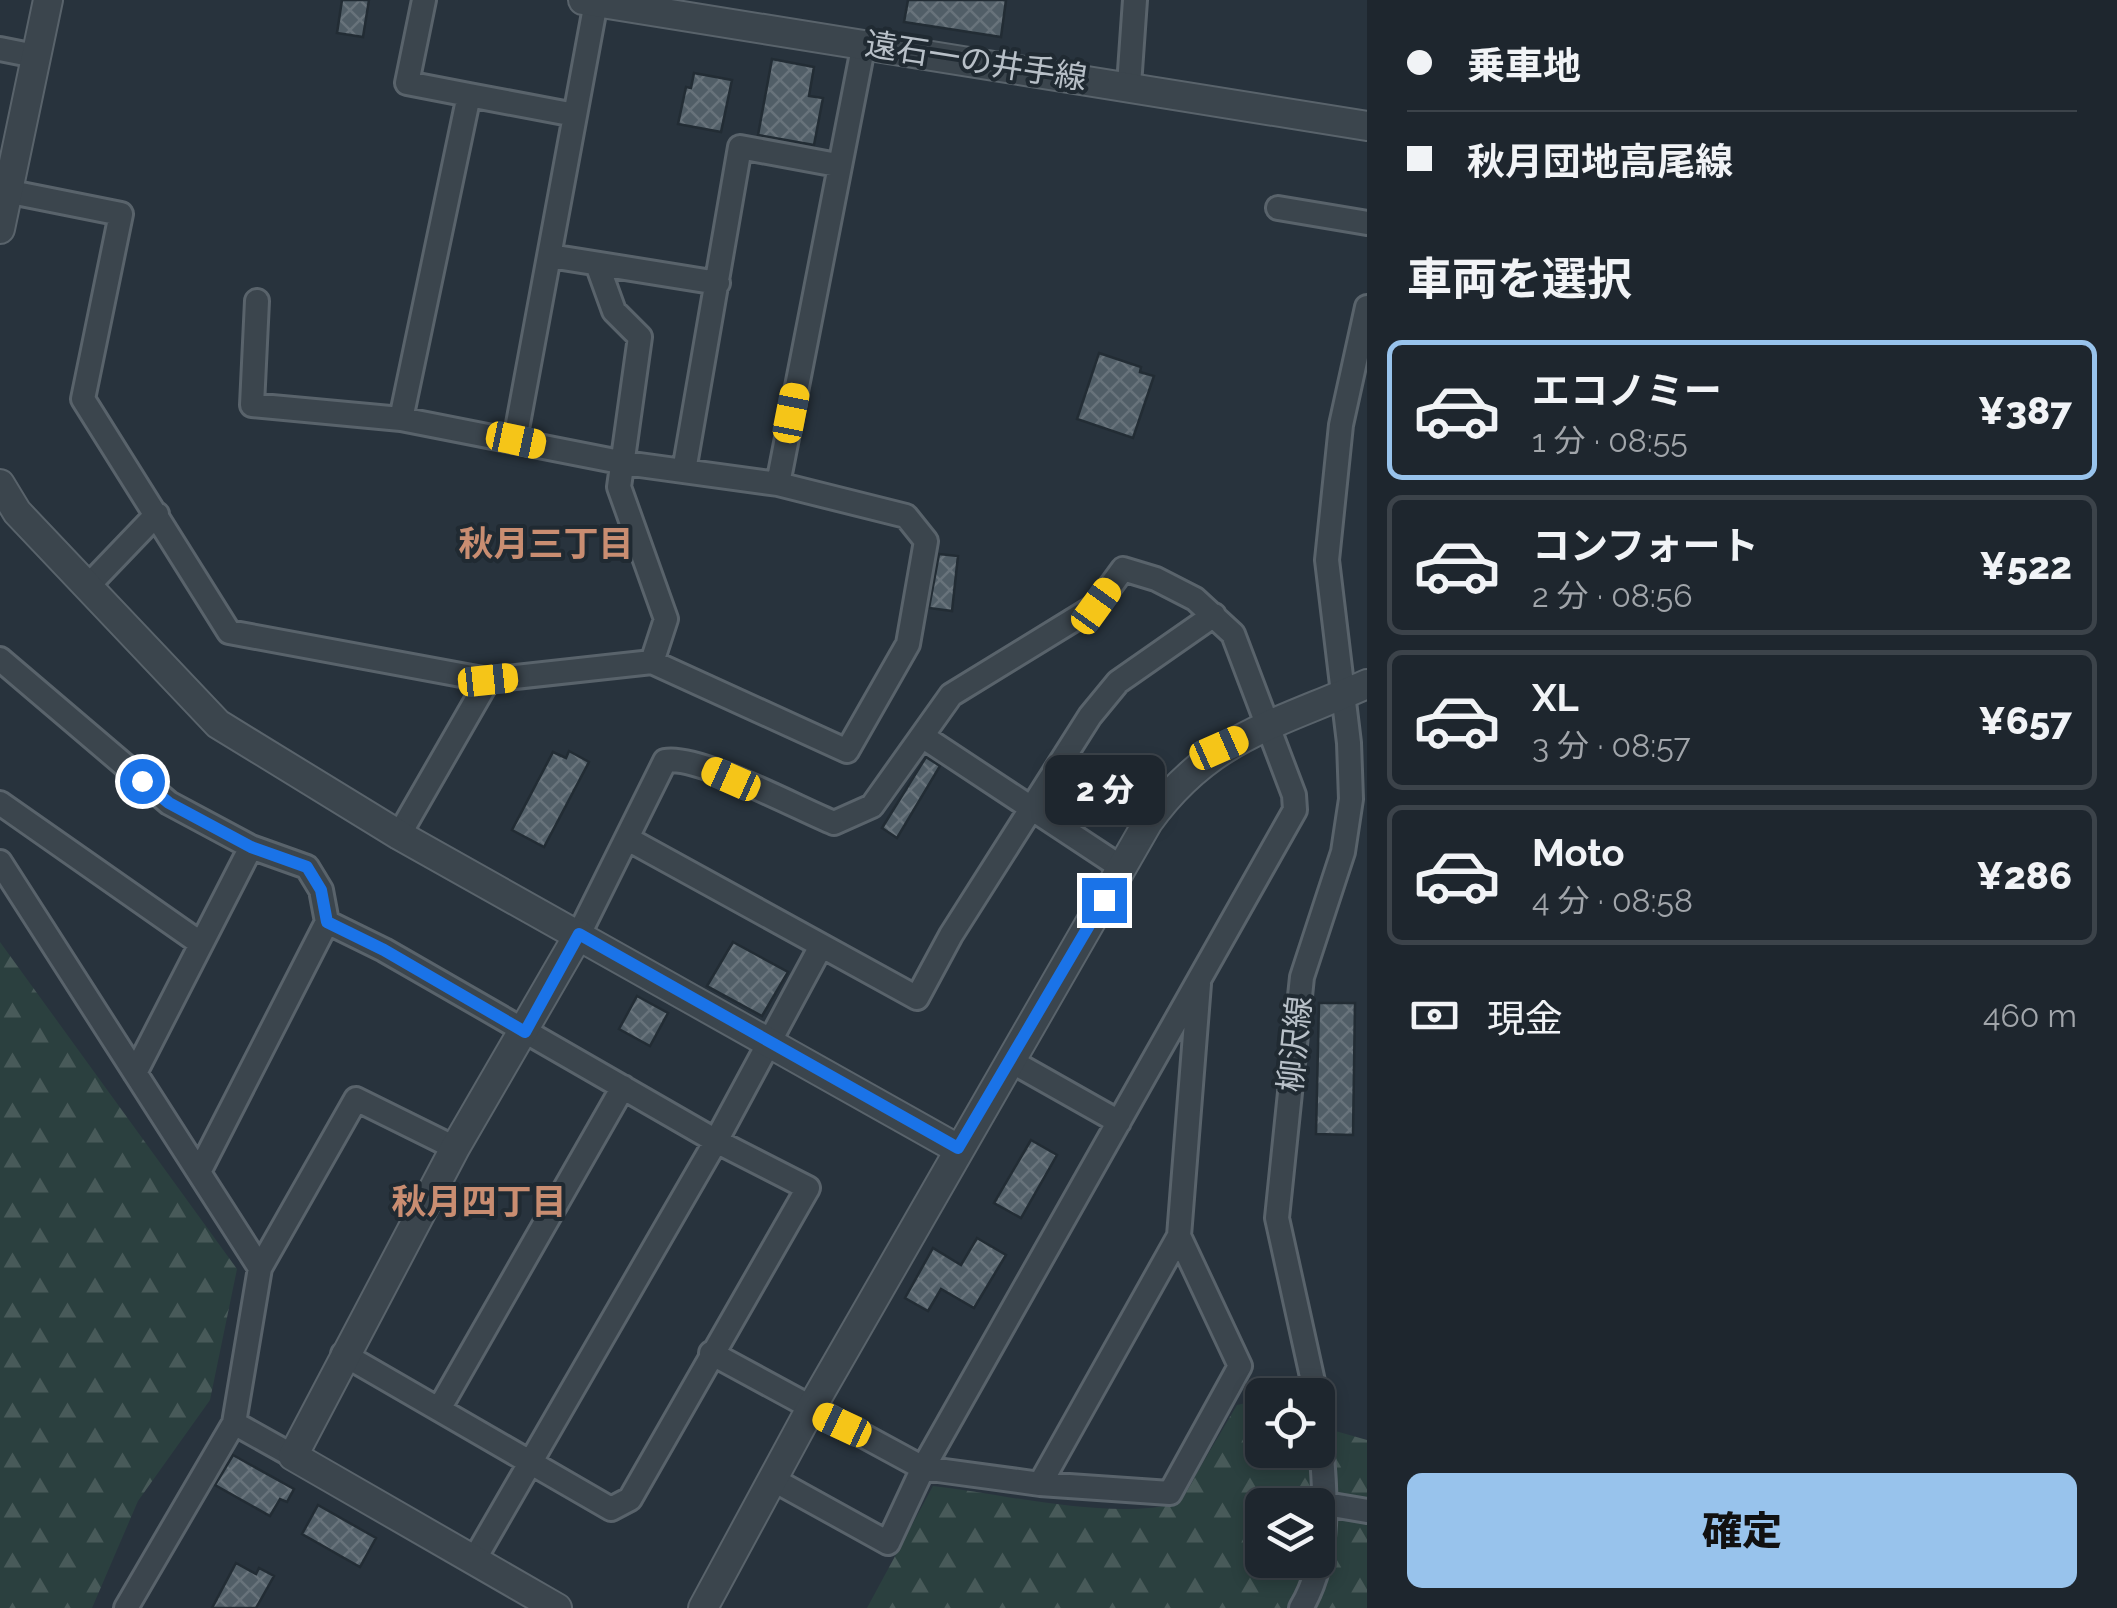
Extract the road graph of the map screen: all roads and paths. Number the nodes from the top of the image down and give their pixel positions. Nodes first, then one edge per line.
1 (48, 0) edge
2 (424, 0) edge
3 (1135, 0) edge
4 (592, 1) edge
5 (864, 43) junction
6 (0, 49) edge
7 (35, 56) junction
8 (1128, 85) junction
9 (470, 96) junction
10 (575, 115) junction
11 (1367, 126) edge
12 (837, 166) junction
13 (6, 191) junction
14 (1278, 208) dead end
15 (1367, 223) edge
16 (0, 229) edge
17 (550, 256) junction
18 (597, 264) junction
19 (718, 284) junction
20 (257, 302) dead end
21 (1367, 307) edge
22 (401, 419) junction
23 (516, 440) junction
24 (626, 463) junction
25 (684, 471) junction
26 (0, 484) edge
27 (778, 484) junction
28 (158, 514) junction
29 (88, 586) junction
30 (1214, 615) junction
31 (0, 659) edge
32 (652, 662) junction
33 (488, 680) junction
34 (1367, 684) edge
35 (1340, 696) junction
36 (1266, 728) junction
37 (922, 736) junction
38 (0, 803) edge
39 (1031, 805) junction
40 (399, 835) junction
41 (628, 839) junction
42 (251, 847) junction
43 (0, 862) edge
44 (1122, 868) junction
45 (327, 922) junction
46 (579, 934) junction
47 (200, 943) junction
48 (820, 948) junction
49 (1200, 976) junction
50 (525, 1032) junction
51 (768, 1040) junction
52 (1012, 1061) junction
53 (135, 1073) junction
54 (623, 1087) junction
55 (1119, 1122) junction
56 (716, 1140) junction
57 (455, 1148) junction
58 (958, 1148) junction
59 (198, 1172) junction
60 (1179, 1236) junction
61 (260, 1268) junction
62 (711, 1352) junction
63 (343, 1354) junction
64 (1312, 1378) edge
65 (439, 1410) junction
66 (810, 1410) junction
67 (234, 1424) junction
68 (293, 1456) junction
69 (528, 1462) junction
70 (923, 1468) junction
71 (774, 1480) junction
72 (1040, 1484) junction
73 (1335, 1506) edge
74 (1367, 1511) edge
75 (474, 1560) junction
76 (1312, 1578) edge
77 (126, 1608) edge
78 (556, 1608) edge
79 (703, 1608) edge
80 (1301, 1608) edge

1 - 7 street
2 - 9 street
3 - 8 street
4 - 5 street, 遠石一の井手線
4 - 10 street
5 - 8 street, 遠石一の井手線
5 - 12 street
6 - 7 street
7 - 13 street
8 - 11 street, 遠石一の井手線
9 - 10 street
9 - 22 street
10 - 17 street
12 - 19 street
12 - 27 street
13 - 16 street
13 - 28 street
14 - 15 street
17 - 18 street
17 - 23 street
18 - 19 street
18 - 24 street
19 - 25 street
20 - 22 street
21 - 35 street, 柳沢線
22 - 23 street
23 - 24 street
24 - 25 street
24 - 32 street
25 - 27 street
26 - 29 street
27 - 32 street
28 - 29 street
28 - 33 street
29 - 40 street
30 - 36 street
30 - 37 street
30 - 39 street
31 - 42 street
32 - 33 street
33 - 40 street
34 - 35 street
35 - 36 street
35 - 64 street, 柳沢線
36 - 44 street
36 - 49 street
37 - 39 street
37 - 41 street
38 - 47 street
39 - 44 street
39 - 48 street
40 - 46 street
41 - 46 street
41 - 48 street
42 - 45 street
42 - 47 street
43 - 53 street
44 - 52 street
45 - 50 street
45 - 59 street
46 - 50 street
46 - 51 street
47 - 53 street
48 - 51 street
49 - 55 street
49 - 60 street
50 - 54 street
50 - 57 street
51 - 56 street
51 - 58 street
52 - 55 street
52 - 58 street
53 - 59 street
54 - 56 street
54 - 65 street
55 - 70 street
56 - 62 street
56 - 69 street
57 - 61 street
57 - 63 street
58 - 66 street
59 - 61 street
60 - 72 street
60 - 72 street
61 - 67 street
62 - 66 street
62 - 69 street
63 - 65 street
63 - 68 street
65 - 69 street
66 - 70 street
66 - 71 street
67 - 68 street
67 - 77 street
68 - 75 street
69 - 75 street
70 - 71 street
70 - 72 street
71 - 79 street
73 - 74 street
75 - 78 street
76 - 80 street

